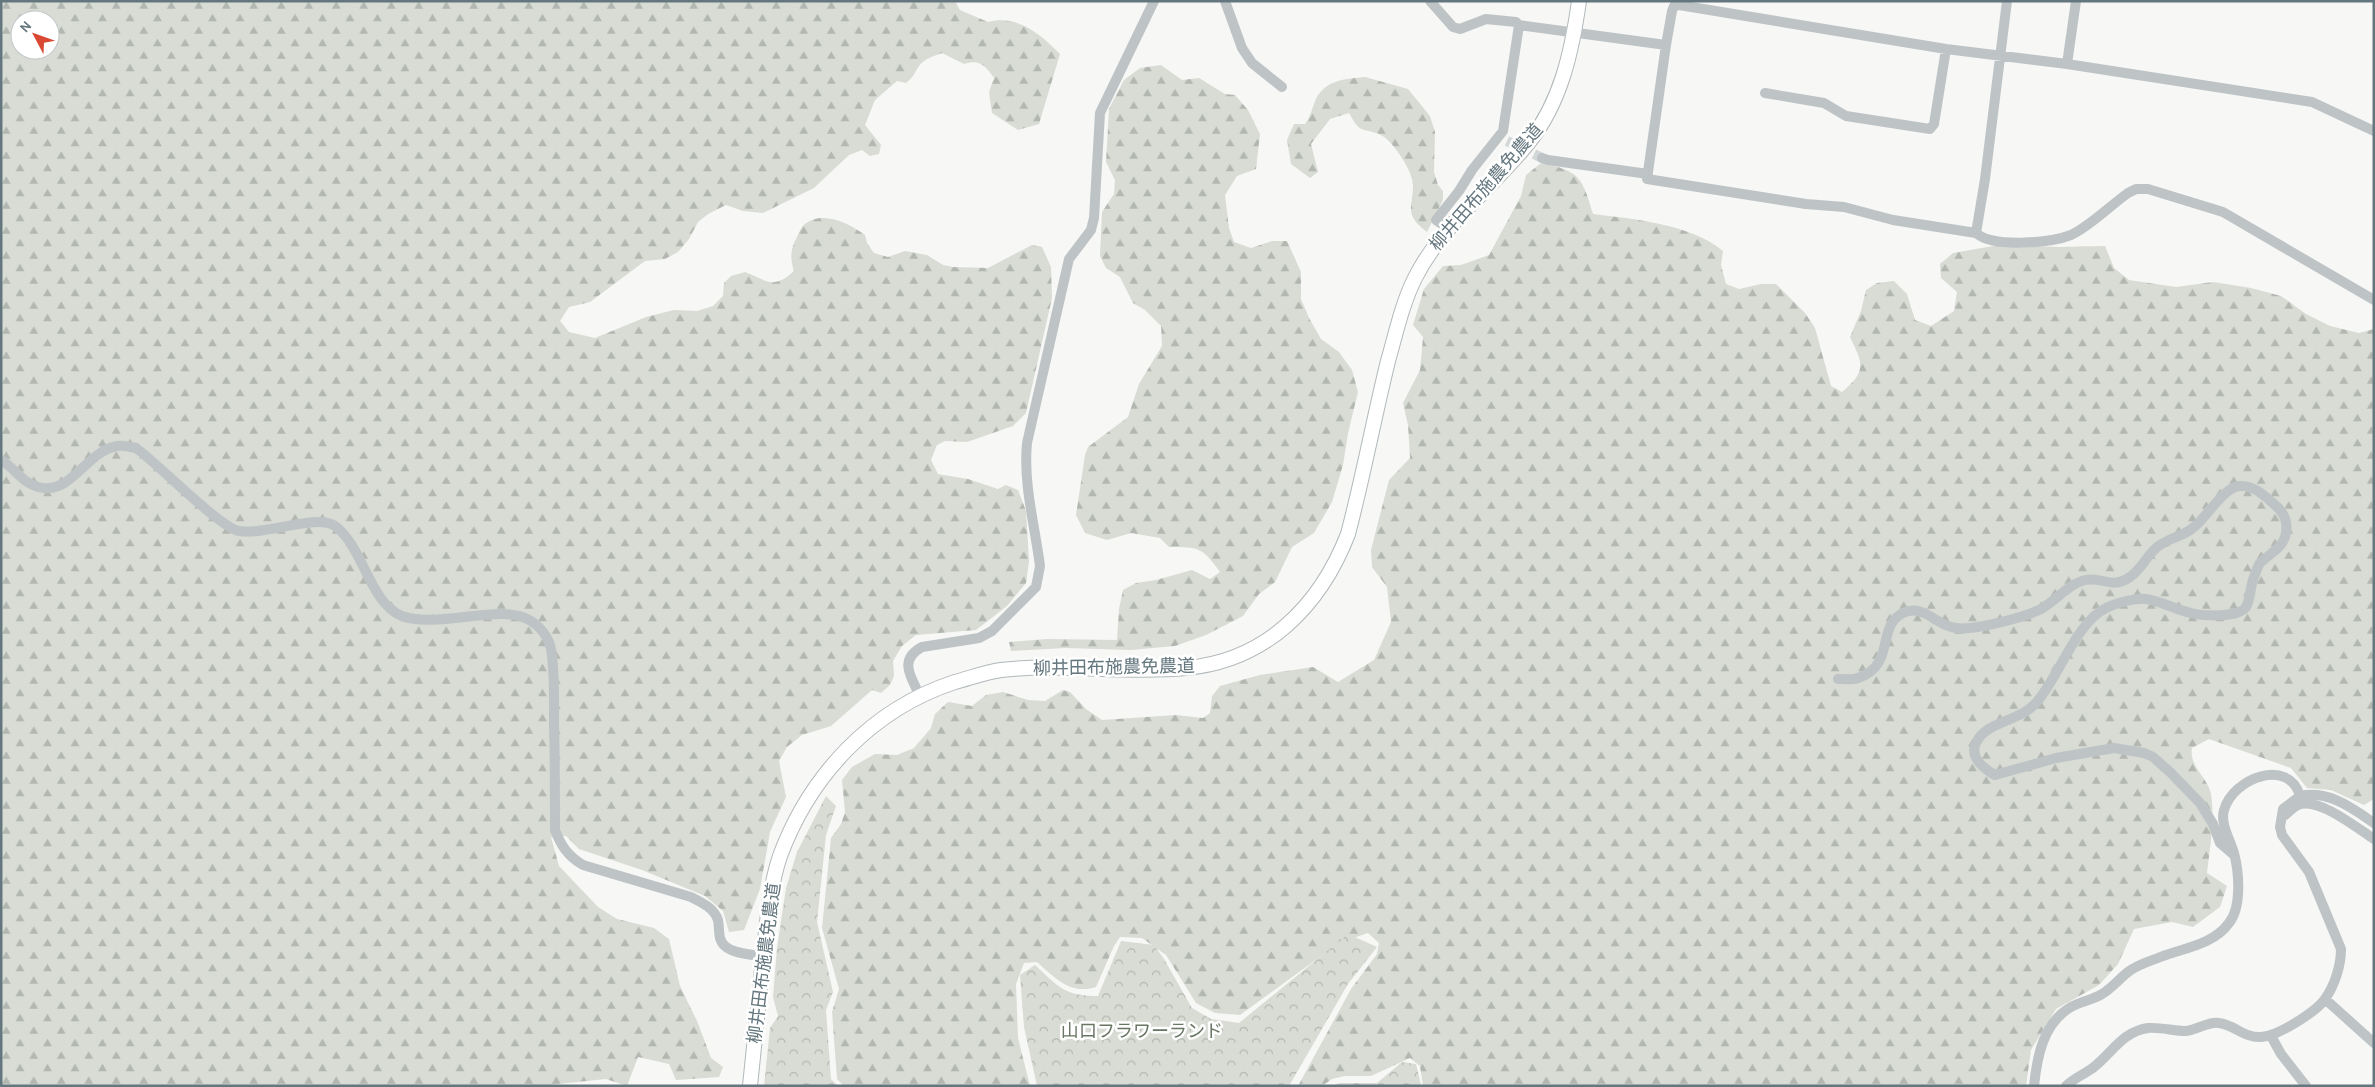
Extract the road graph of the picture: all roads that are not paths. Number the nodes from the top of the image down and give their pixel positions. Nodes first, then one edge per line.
1 (1154, 1) edge
2 (1225, 1) edge
3 (1430, 1) edge
4 (1579, 1) edge
5 (2008, 1) edge
6 (2076, 1) edge
7 (1519, 25) junction
8 (1574, 32) junction
9 (1666, 45) junction
10 (1946, 49) junction
11 (2000, 56) junction
12 (2067, 64) junction
13 (1282, 87) dead end
14 (1765, 93) dead end
15 (2374, 131) edge
16 (1542, 158) tunnel mouth
17 (1648, 174) junction
18 (1448, 228) junction
19 (1976, 233) junction
20 (2374, 300) edge
21 (1, 460) edge
22 (1838, 679) dead end
23 (920, 696) junction
24 (2300, 796) junction
25 (2281, 819) junction
26 (2374, 823) edge
27 (2374, 839) edge
28 (2234, 856) junction
29 (763, 956) junction
30 (2325, 1000) junction
31 (2271, 1036) junction
32 (2374, 1042) edge
33 (750, 1086) edge
34 (2034, 1086) edge
35 (2066, 1086) edge
36 (2306, 1086) edge

1 - 23 street
2 - 13 street
3 - 7 street
4 - 8 street, 柳井田布施農免農道
5 - 11 street
6 - 12 street
7 - 8 street
7 - 18 street
8 - 9 street
8 - 18 street, 柳井田布施農免農道
9 - 10 street
9 - 17 street
10 - 11 street
10 - 14 street
11 - 12 street
11 - 19 street
12 - 15 street
16 - 17 street
17 - 19 street
18 - 23 street, 柳井田布施農免農道
19 - 20 street
21 - 29 street
22 - 28 street
23 - 29 street, 柳井田布施農免農道
24 - 25 street
24 - 26 street
24 - 28 street
25 - 27 street
25 - 30 street
28 - 34 street
29 - 33 street, 柳井田布施農免農道
30 - 31 street
30 - 32 street
31 - 35 street
31 - 36 street

